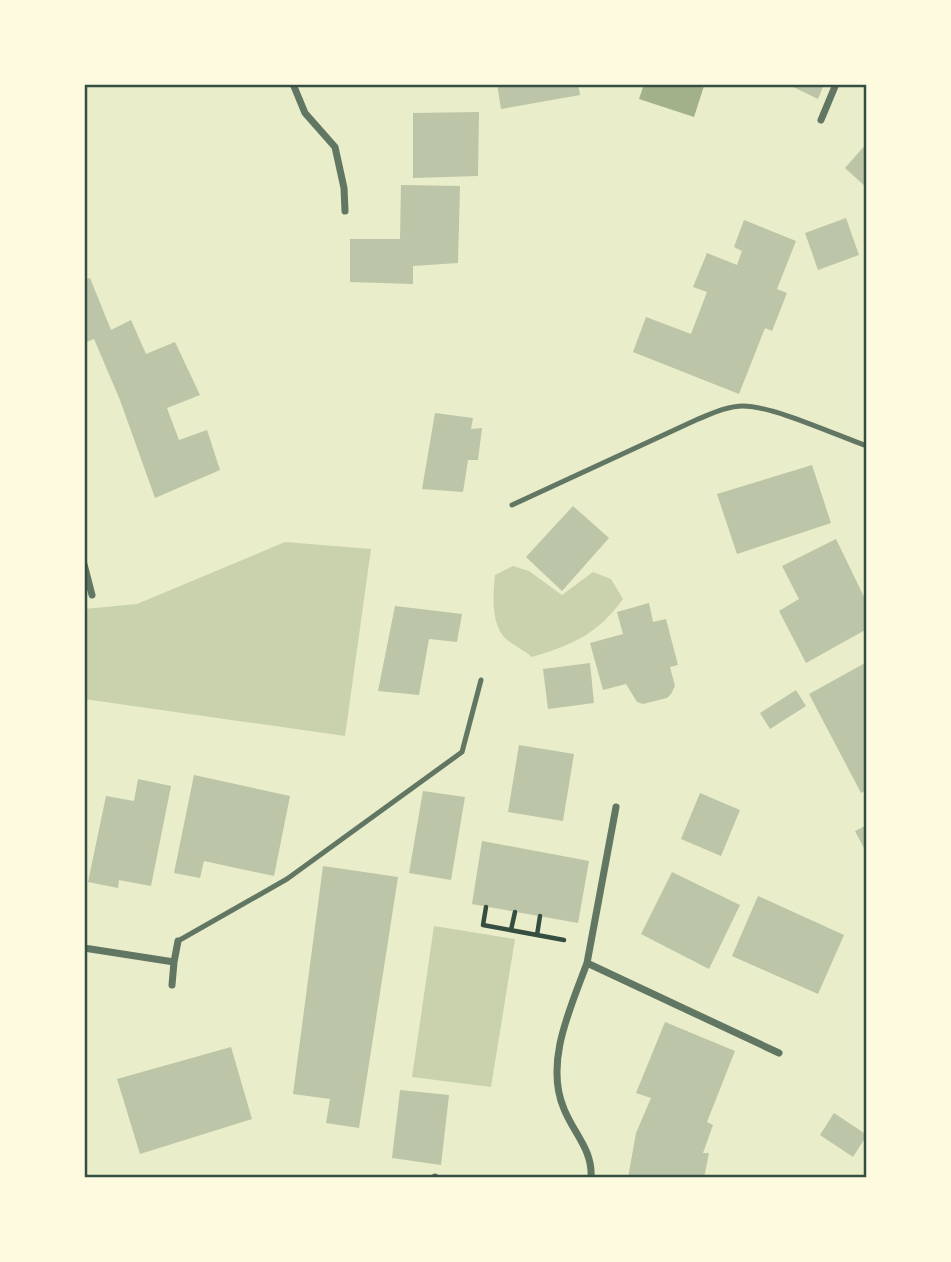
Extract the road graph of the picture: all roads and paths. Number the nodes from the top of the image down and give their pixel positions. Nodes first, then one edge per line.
1 (293, 84) edge
2 (836, 84) edge
3 (821, 120) dead end
4 (345, 211) dead end
5 (867, 446) edge
6 (512, 505) dead end
7 (84, 564) edge
8 (92, 595) dead end
9 (481, 680) dead end
10 (616, 807) dead end
11 (486, 907) dead end
12 (515, 912) dead end
13 (540, 916) dead end
14 (511, 930) junction
15 (537, 935) junction
16 (178, 941) joint
17 (590, 944) junction
18 (84, 948) edge
19 (174, 962) junction
20 (587, 963) junction
21 (172, 985) dead end
22 (779, 1052) dead end
23 (592, 1178) edge

1 - 4 street
2 - 3 street
5 - 6 lane
7 - 8 street
9 - 16 lane
10 - 17 street
11 - 14 path
12 - 14 path
13 - 15 path
14 - 15 path
15 - 17 path
16 - 19 street
17 - 20 street
18 - 19 street
19 - 21 street
20 - 22 street
20 - 23 street

